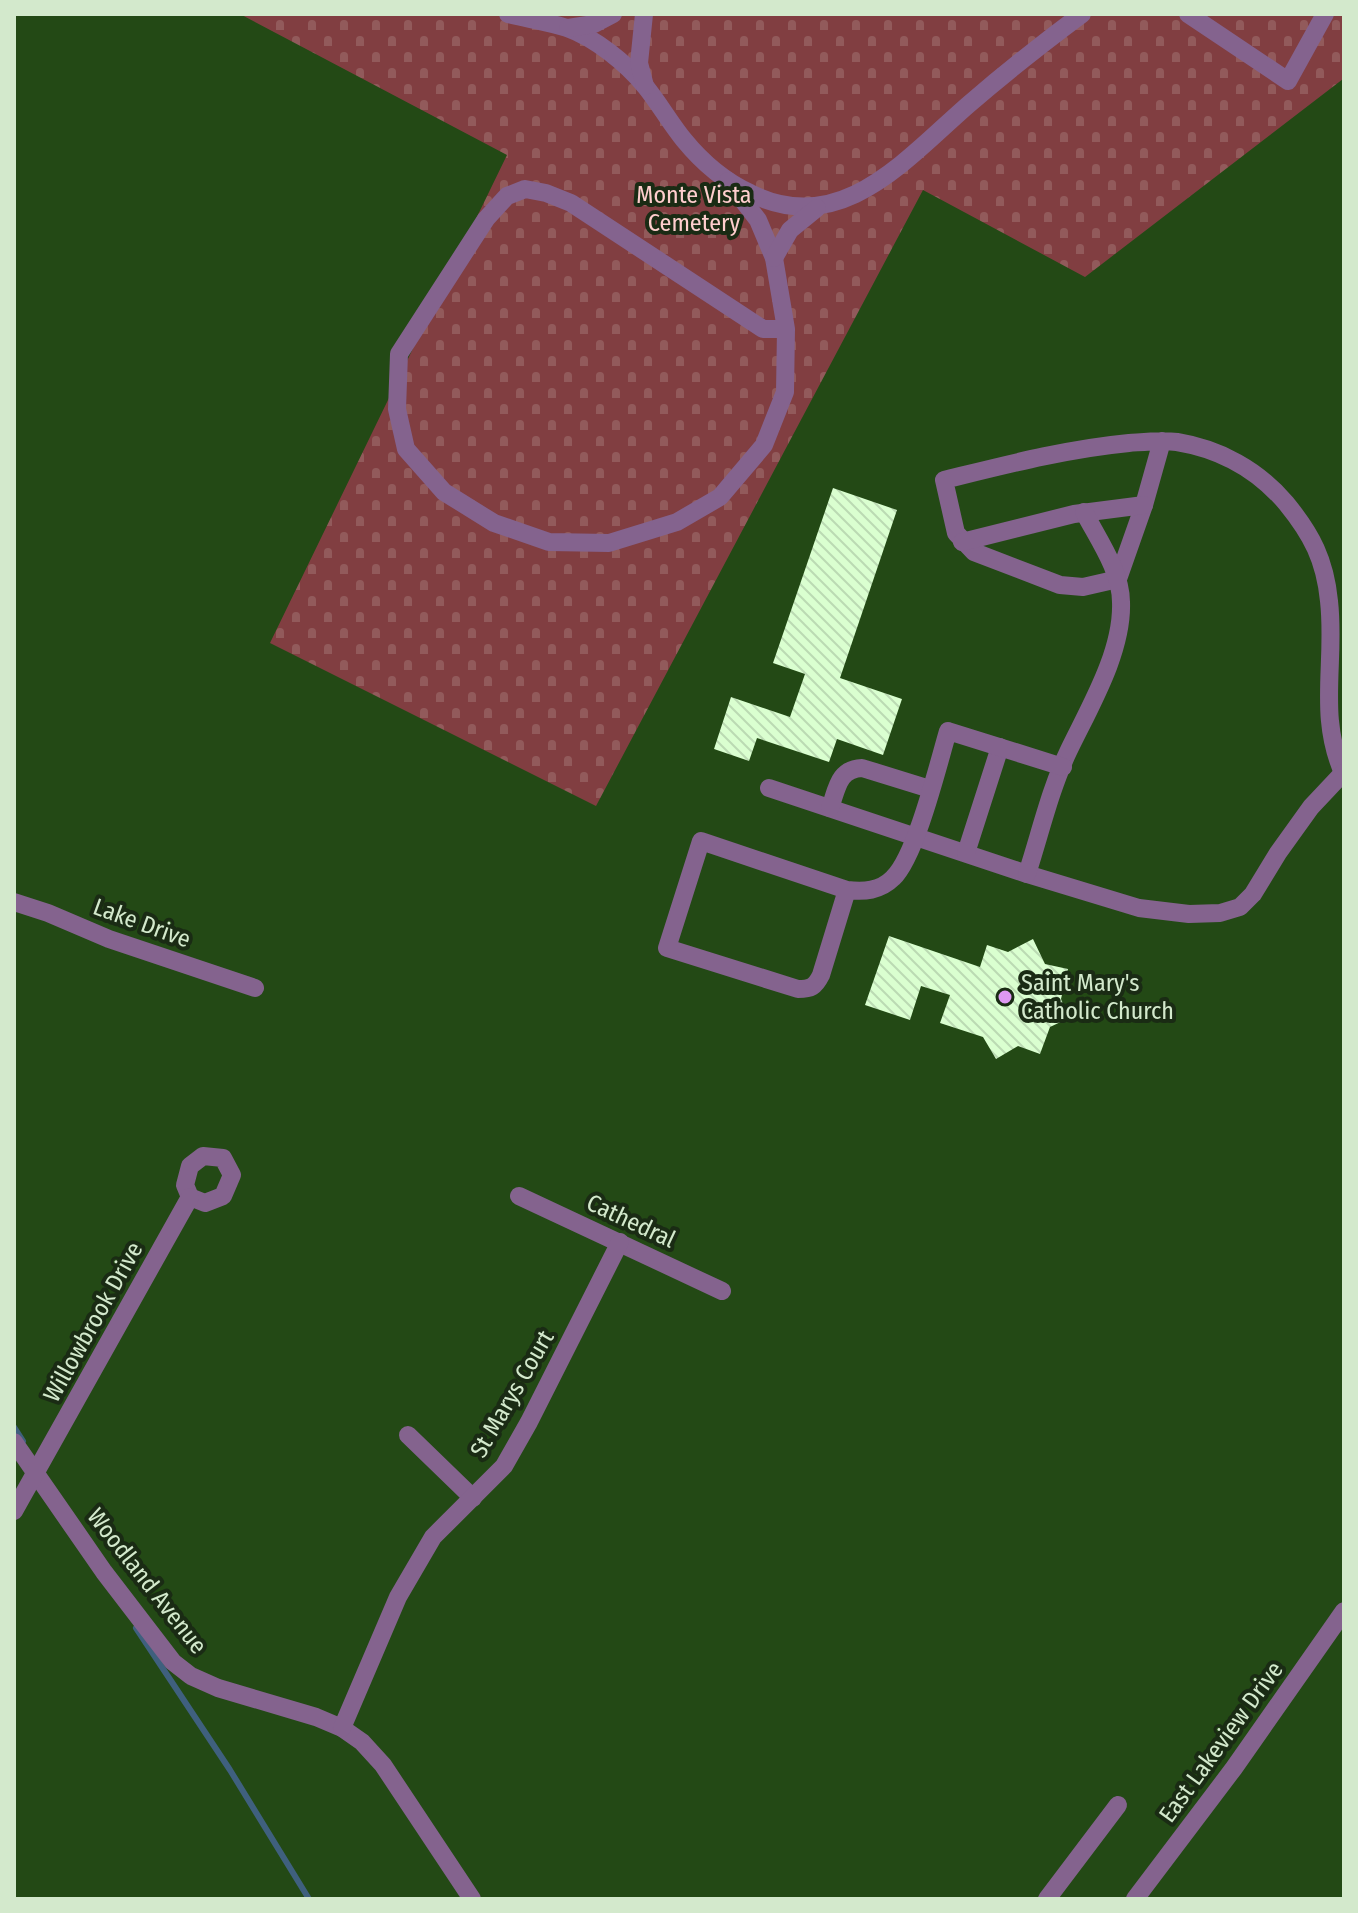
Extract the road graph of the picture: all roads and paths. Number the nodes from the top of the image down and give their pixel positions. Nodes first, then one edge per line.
1 (508, 14) edge
2 (613, 14) edge
3 (644, 14) edge
4 (1082, 14) edge
5 (1188, 14) edge
6 (1325, 14) edge
7 (568, 28) junction
8 (645, 86) junction
9 (728, 181) junction
10 (817, 208) junction
11 (774, 258) junction
12 (786, 329) junction
13 (1162, 441) junction
14 (1144, 505) junction
15 (1084, 512) junction
16 (962, 542) junction
17 (1118, 579) junction
18 (1000, 747) junction
19 (1063, 767) junction
20 (1344, 774) edge
21 (769, 788) dead end
22 (930, 789) junction
23 (830, 808) junction
24 (915, 836) junction
25 (966, 853) junction
26 (1027, 874) junction
27 (847, 890) junction
28 (14, 902) edge
29 (255, 988) dead end
30 (519, 1196) dead end
31 (190, 1197) dead end
32 (620, 1242) junction
33 (722, 1291) dead end
34 (408, 1435) dead end
35 (14, 1442) edge
36 (36, 1471) junction
37 (473, 1498) junction
38 (14, 1511) edge
39 (1344, 1611) edge
40 (342, 1728) junction
41 (1118, 1805) dead end
42 (472, 1899) edge
43 (1047, 1899) edge
44 (1135, 1899) edge

1 - 7 street
2 - 7 street
3 - 8 street
4 - 10 street
5 - 6 street
7 - 8 street
8 - 9 street
9 - 10 street
9 - 11 street
10 - 11 street
11 - 12 street
12 - 12 street
13 - 14 street
13 - 16 street
13 - 20 street
14 - 15 street
14 - 17 street
15 - 16 street
15 - 17 street
16 - 17 street
17 - 19 street
18 - 19 street
18 - 22 street
18 - 25 street
19 - 26 street
20 - 26 street
21 - 23 street
22 - 23 street
22 - 24 street
23 - 24 street
24 - 25 street
24 - 27 street
25 - 26 street
27 - 27 street
28 - 29 street, Lake Drive
30 - 32 street, Cathedral
31 - 36 street, Willowbrook Drive
32 - 33 street, Cathedral
32 - 37 street, St Marys Court
34 - 37 street
35 - 36 street, Woodland Avenue
36 - 38 street, Willowbrook Drive
36 - 40 street, Woodland Avenue
37 - 40 street, St Marys Court
39 - 44 street, East Lakeview Drive
40 - 42 street, Woodland Avenue
41 - 43 street

